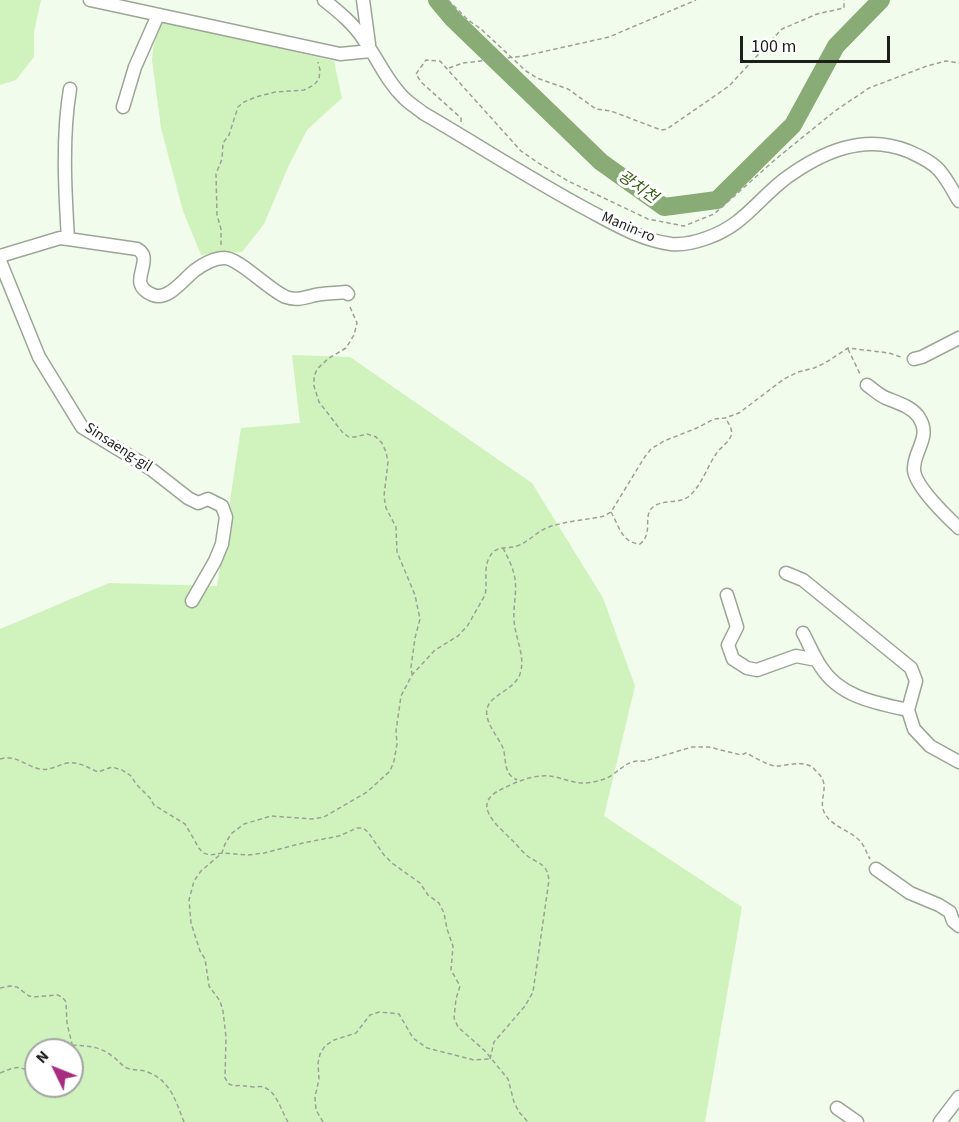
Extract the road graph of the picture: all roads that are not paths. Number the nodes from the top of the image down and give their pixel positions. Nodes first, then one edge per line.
1 (90, 0) edge
2 (324, 0) edge
3 (363, 0) edge
4 (158, 15) junction
5 (370, 50) junction
6 (70, 89) dead end
7 (123, 107) dead end
8 (959, 201) edge
9 (68, 239) junction
10 (0, 256) edge
11 (0, 261) edge
12 (348, 294) road end
13 (959, 338) edge
14 (914, 359) road end
15 (867, 384) road end
16 (959, 528) edge
17 (786, 573) dead end
18 (727, 595) dead end
19 (192, 601) dead end
20 (803, 633) dead end
21 (817, 660) junction
22 (908, 710) junction
23 (959, 762) edge
24 (876, 869) road end
25 (959, 926) edge
26 (959, 1097) edge
27 (837, 1108) dead end
28 (857, 1122) edge
29 (940, 1122) edge

1 - 4 street
2 - 5 street, Manin-ro
3 - 5 street
4 - 5 street
4 - 7 street
5 - 8 street, Manin-ro
6 - 9 street
9 - 10 street
9 - 12 street
11 - 19 street, Sinsaeng-gil
13 - 14 street
15 - 16 street
17 - 22 street
18 - 21 street
20 - 21 street
21 - 22 street
22 - 23 street
24 - 25 street
26 - 29 street
27 - 28 street

